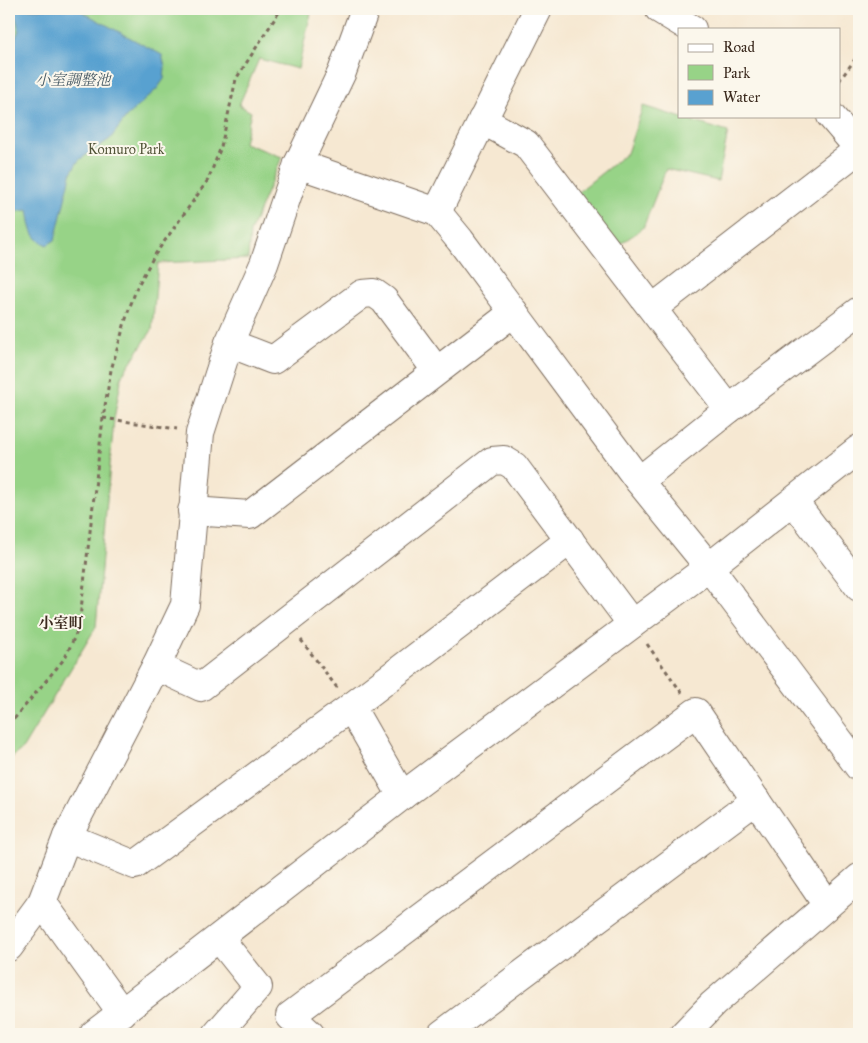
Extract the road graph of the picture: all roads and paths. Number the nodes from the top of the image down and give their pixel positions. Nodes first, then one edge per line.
1 (281, 9) edge
2 (365, 9) edge
3 (538, 9) edge
4 (659, 9) edge
5 (690, 28) edge
6 (859, 54) edge
7 (840, 80) edge
8 (833, 118) edge
9 (482, 120) junction
10 (859, 149) edge
11 (298, 164) junction
12 (436, 212) junction
13 (653, 308) junction
14 (859, 311) edge
15 (514, 312) junction
16 (229, 343) junction
17 (436, 370) junction
18 (729, 409) junction
19 (103, 418) junction
20 (200, 433) junction
21 (859, 449) edge
22 (639, 481) junction
23 (794, 502) junction
24 (192, 511) junction
25 (570, 540) junction
26 (709, 567) junction
27 (859, 587) edge
28 (288, 621) junction
29 (632, 624) junction
30 (156, 666) junction
31 (351, 707) junction
32 (696, 712) junction
33 (9, 725) edge
34 (859, 767) edge
35 (402, 796) junction
36 (756, 800) junction
37 (67, 837) junction
38 (859, 878) edge
39 (42, 902) junction
40 (827, 905) junction
41 (219, 938) junction
42 (9, 947) edge
43 (122, 1013) junction
44 (94, 1034) edge
45 (217, 1034) edge
46 (310, 1034) edge
47 (442, 1034) edge
48 (684, 1034) edge

1 - 19 path
2 - 11 street
3 - 9 street
4 - 5 street
6 - 7 path
8 - 10 street
9 - 12 street
9 - 13 street
10 - 13 street
11 - 12 street
11 - 16 street
12 - 15 street
13 - 18 street
14 - 18 street
15 - 17 street
15 - 22 street
16 - 17 street
16 - 20 street
17 - 24 street
18 - 22 street
19 - 20 path
19 - 33 path
20 - 24 street
21 - 23 street
22 - 26 street
23 - 26 street
23 - 27 street
24 - 30 street
25 - 28 street
25 - 29 street
25 - 31 street
26 - 29 street
26 - 34 street
28 - 30 street
28 - 31 path
29 - 32 path
29 - 35 street
30 - 37 street
31 - 35 street
31 - 37 street
32 - 36 street
32 - 46 street
35 - 41 street
36 - 40 street
36 - 47 street
37 - 39 street
38 - 40 street
39 - 42 street
39 - 43 street
40 - 48 street
41 - 43 street
41 - 45 street
43 - 44 street

